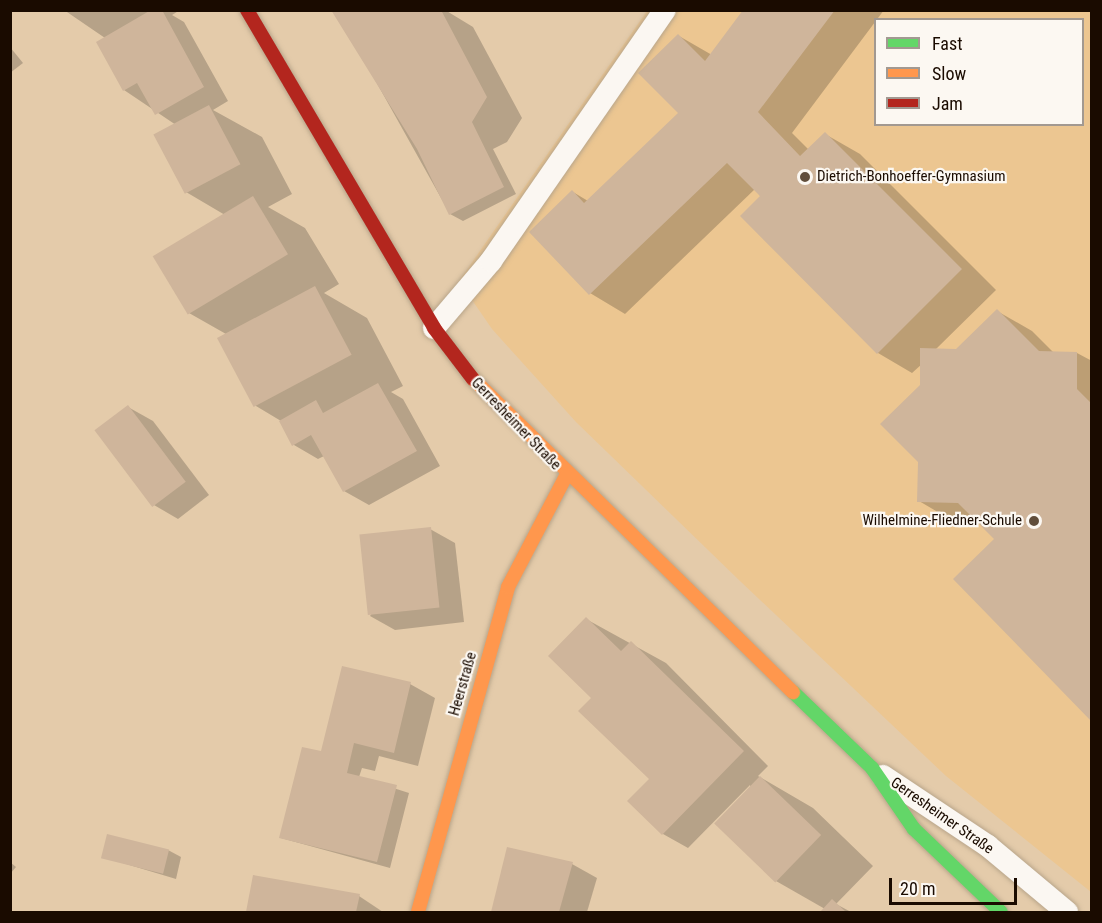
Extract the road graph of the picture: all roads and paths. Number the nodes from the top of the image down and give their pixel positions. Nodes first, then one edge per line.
1 (247, 10) edge
2 (665, 10) edge
3 (434, 328) junction
4 (567, 476) junction
5 (872, 768) junction
6 (418, 912) edge
7 (1000, 912) edge
8 (1067, 912) edge

1 - 3 street, Gerresheimer Straße
2 - 3 lane
3 - 4 street, Gerresheimer Straße
4 - 5 street, Gerresheimer Straße
4 - 6 street, Heerstraße
5 - 7 street, Gerresheimer Straße
5 - 8 lane, Gerresheimer Straße

